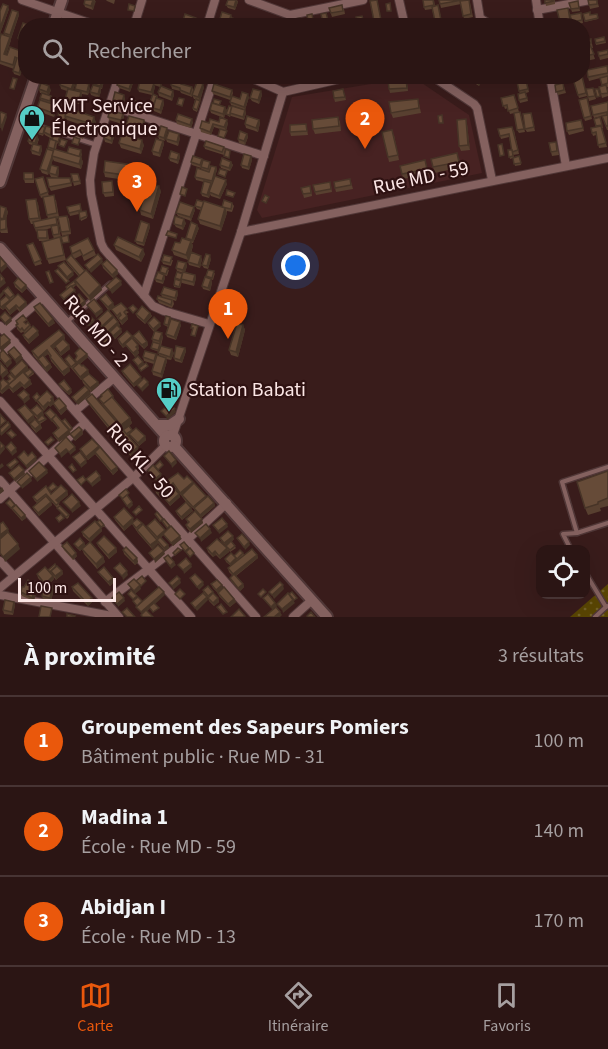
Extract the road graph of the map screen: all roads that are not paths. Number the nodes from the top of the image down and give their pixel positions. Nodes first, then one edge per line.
1 (22, 0) edge
2 (62, 0) edge
3 (142, 0) edge
4 (215, 0) edge
5 (249, 0) edge
6 (363, 0) edge
7 (399, 0) edge
8 (477, 0) edge
9 (536, 0) edge
10 (590, 0) edge
11 (537, 10) junction
12 (58, 12) junction
13 (56, 18) edge
14 (75, 18) edge
15 (136, 18) edge
16 (209, 18) edge
17 (403, 18) edge
18 (480, 18) edge
19 (538, 18) edge
20 (33, 84) edge
21 (117, 84) edge
22 (213, 84) edge
23 (265, 84) edge
24 (318, 84) edge
25 (443, 84) edge
26 (551, 84) edge
27 (283, 92) junction
28 (111, 106) junction
29 (22, 120) junction
30 (197, 134) junction
31 (97, 145) junction
32 (5, 152) edge
33 (264, 156) junction
34 (608, 158) edge
35 (566, 166) junction
36 (492, 180) junction
37 (0, 182) edge
38 (241, 232) junction
39 (0, 248) edge
40 (124, 272) junction
41 (144, 295) junction
42 (44, 297) junction
43 (66, 323) junction
44 (208, 324) junction
45 (2, 328) edge
46 (15, 342) junction
47 (0, 355) edge
48 (114, 378) junction
49 (0, 401) edge
50 (75, 411) junction
51 (179, 418) junction
52 (85, 423) junction
53 (157, 425) junction
54 (170, 441) junction
55 (48, 456) junction
56 (608, 467) edge
57 (133, 478) junction
58 (0, 480) edge
59 (9, 490) junction
60 (0, 499) edge
61 (227, 503) junction
62 (95, 509) junction
63 (608, 523) edge
64 (577, 532) junction
65 (187, 540) junction
66 (55, 542) junction
67 (570, 545) edge
68 (0, 561) edge
69 (149, 570) junction
70 (14, 576) junction
71 (590, 582) edge
72 (0, 588) edge
73 (0, 595) edge
74 (312, 600) junction
75 (105, 602) junction
76 (606, 608) edge
77 (118, 617) edge
78 (191, 617) edge
79 (256, 617) edge
80 (293, 617) edge
81 (327, 617) edge
82 (595, 617) edge
83 (608, 617) edge

1 - 12 street
2 - 12 street
3 - 15 street
4 - 16 street
5 - 6 street
7 - 17 street
8 - 18 street
9 - 11 street
10 - 11 street
11 - 19 street
12 - 13 street
12 - 14 street
20 - 29 street
21 - 28 street
22 - 30 street
23 - 27 street
24 - 27 street
25 - 36 street
26 - 35 street
27 - 33 street
28 - 30 street
28 - 31 street
29 - 31 lane
29 - 32 street
30 - 33 street
30 - 41 street
31 - 40 street
32 - 37 street
33 - 38 street
34 - 35 street, Rue MD - 59
35 - 36 street, Rue MD - 59
36 - 38 street, Rue MD - 59
38 - 44 street
39 - 42 street, Rue MD - 2
40 - 41 street
40 - 43 lane
41 - 44 street
42 - 43 street, Rue MD - 2
42 - 45 street
43 - 48 street, Rue MD - 2
44 - 51 street
45 - 46 street, Rue KL - 50
46 - 47 street
46 - 50 street, Rue KL - 50
48 - 50 street
48 - 53 street, Rue MD - 2
49 - 55 street
50 - 52 street, Rue KL - 50
51 - 53 street
51 - 54 street
52 - 55 street
52 - 57 street, Rue KL - 50
53 - 54 street, Rue MD - 2
54 - 57 street
54 - 61 street, Rue MD - 2
55 - 59 street
55 - 62 street
56 - 64 lane
57 - 62 street
57 - 65 street, Rue KL - 50
58 - 59 street
59 - 60 street
59 - 66 street
61 - 65 street
61 - 74 street, Rue MD - 2
62 - 66 street
62 - 69 street
63 - 64 lane
64 - 67 lane
65 - 69 street
65 - 79 street, Rue KL - 50
66 - 70 street
66 - 75 street
68 - 70 street
69 - 75 street
69 - 78 street
70 - 72 street
71 - 76 lane
73 - 77 street
74 - 80 street
74 - 81 street, Rue MD - 2
75 - 77 street
76 - 82 lane
76 - 83 lane

